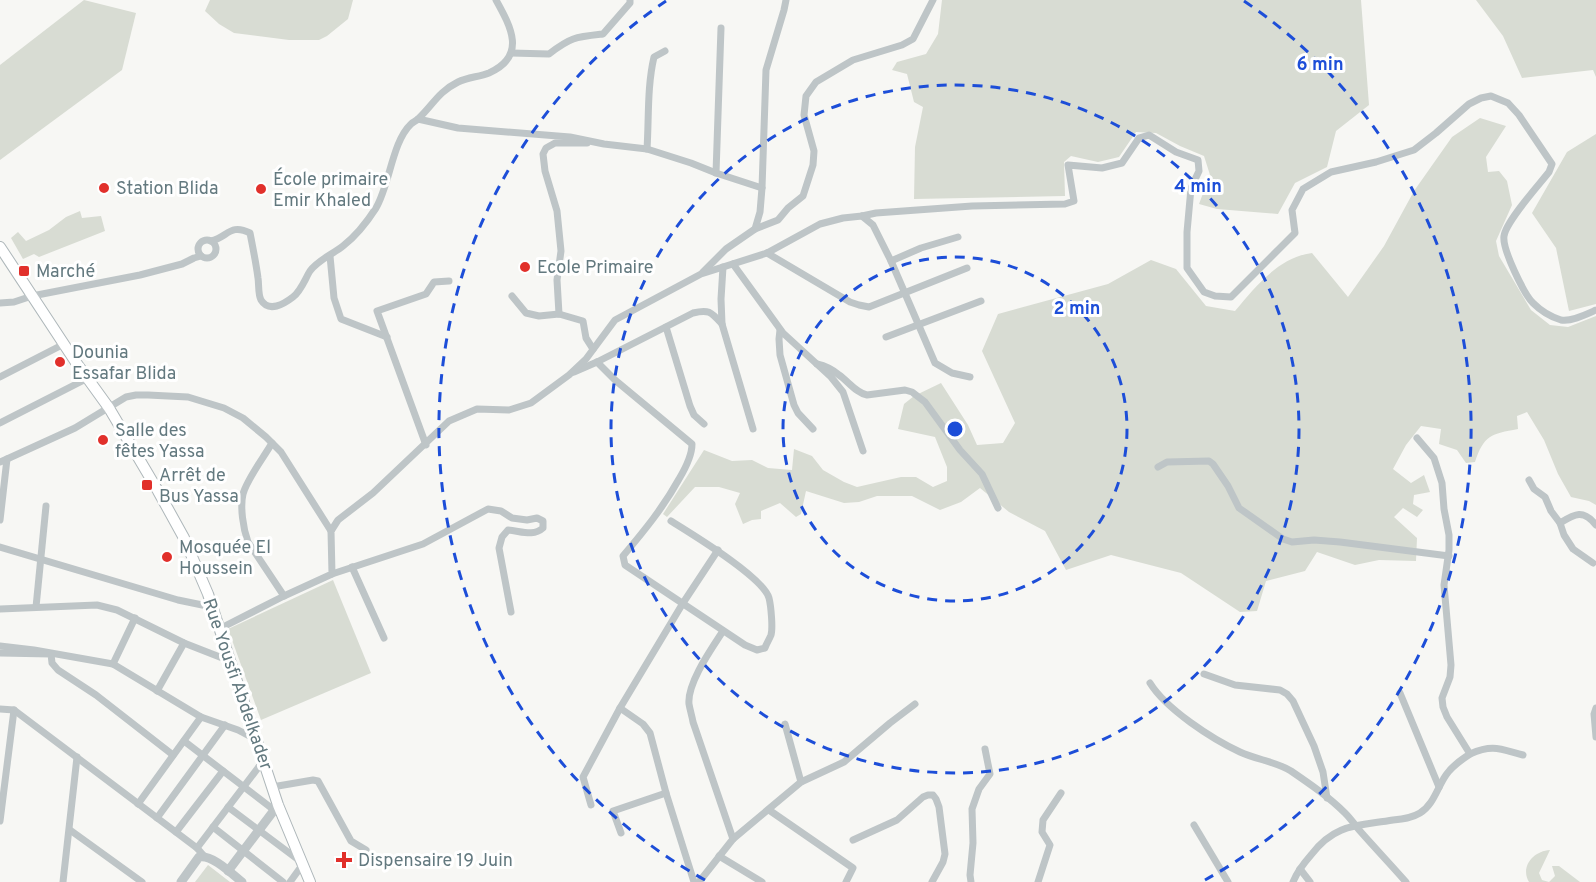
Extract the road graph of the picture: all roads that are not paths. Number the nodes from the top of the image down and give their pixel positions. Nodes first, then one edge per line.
1 (496, 0) edge
2 (630, 0) edge
3 (786, 0) edge
4 (933, 0) edge
5 (721, 28) dead end
6 (665, 51) dead end
7 (511, 53) junction
8 (418, 119) junction
9 (598, 143) junction
10 (647, 149) junction
11 (716, 173) junction
12 (762, 188) junction
13 (862, 216) junction
14 (755, 229) junction
15 (958, 237) dead end
16 (215, 242) junction
17 (0, 248) edge
18 (767, 253) junction
19 (197, 255) junction
20 (330, 256) junction
21 (891, 261) junction
22 (733, 264) junction
23 (723, 267) junction
24 (967, 268) dead end
25 (701, 274) junction
26 (449, 280) dead end
27 (905, 292) junction
28 (32, 296) junction
29 (512, 296) dead end
30 (981, 301) dead end
31 (0, 303) edge
32 (1596, 310) edge
33 (559, 314) junction
34 (722, 324) junction
35 (919, 324) junction
36 (666, 327) junction
37 (780, 330) junction
38 (387, 337) junction
39 (886, 337) dead end
40 (64, 344) junction
41 (593, 349) junction
42 (597, 362) junction
43 (817, 364) junction
44 (569, 375) junction
45 (0, 376) edge
46 (970, 377) dead end
47 (88, 378) junction
48 (109, 408) junction
49 (0, 423) edge
50 (704, 424) dead end
51 (753, 429) dead end
52 (813, 429) dead end
53 (1417, 438) dead end
54 (272, 443) junction
55 (426, 444) junction
56 (863, 451) dead end
57 (4, 460) edge
58 (1158, 467) dead end
59 (1528, 480) dead end
60 (46, 506) dead end
61 (998, 508) dead end
62 (0, 520) edge
63 (671, 521) dead end
64 (1560, 523) junction
65 (1596, 525) edge
66 (331, 531) junction
67 (0, 548) edge
68 (718, 550) junction
69 (1449, 556) junction
70 (40, 559) junction
71 (1593, 563) dead end
72 (352, 567) junction
73 (332, 574) junction
74 (284, 596) junction
75 (683, 603) junction
76 (36, 607) junction
77 (212, 607) junction
78 (0, 609) edge
79 (511, 612) dead end
80 (135, 618) junction
81 (219, 629) junction
82 (723, 631) junction
83 (384, 638) dead end
84 (184, 642) junction
85 (0, 646) edge
86 (0, 653) edge
87 (51, 654) junction
88 (230, 661) junction
89 (113, 664) junction
90 (1204, 674) dead end
91 (1150, 683) dead end
92 (157, 691) junction
93 (1400, 693) dead end
94 (915, 704) dead end
95 (620, 708) junction
96 (1596, 708) edge
97 (0, 709) edge
98 (14, 710) junction
99 (201, 717) junction
100 (785, 724) dead end
101 (225, 726) junction
102 (1596, 737) edge
103 (255, 739) junction
104 (184, 741) junction
105 (985, 749) dead end
106 (1470, 754) junction
107 (173, 755) junction
108 (1523, 755) dead end
109 (203, 756) junction
110 (77, 757) junction
111 (264, 760) junction
112 (223, 771) junction
113 (801, 782) junction
114 (243, 786) junction
115 (272, 787) junction
116 (1439, 787) junction
117 (666, 793) junction
118 (1060, 793) dead end
119 (1327, 798) junction
120 (138, 804) junction
121 (591, 805) dead end
122 (228, 807) junction
123 (276, 807) junction
124 (769, 810) junction
125 (157, 818) junction
126 (0, 821) edge
127 (1194, 825) dead end
128 (1355, 825) junction
129 (213, 828) junction
130 (70, 830) junction
131 (259, 831) junction
132 (176, 832) junction
133 (621, 833) dead end
134 (733, 839) junction
135 (853, 840) dead end
136 (197, 848) junction
137 (366, 850) dead end
138 (243, 851) junction
139 (204, 856) junction
140 (719, 856) junction
141 (303, 864) junction
142 (1300, 869) junction
143 (228, 871) junction
144 (63, 882) edge
145 (142, 882) edge
146 (181, 882) edge
147 (242, 882) edge
148 (283, 882) edge
149 (290, 882) edge
150 (310, 882) edge
151 (696, 882) edge
152 (762, 882) edge
153 (846, 882) edge
154 (932, 882) edge
155 (971, 882) edge
156 (1038, 882) edge
157 (1228, 882) edge
158 (1293, 882) edge
159 (1310, 882) edge
160 (1406, 882) edge

1 - 7 street
2 - 7 street
3 - 12 street
4 - 14 street
5 - 11 street
6 - 10 street
7 - 8 street
8 - 9 street
8 - 20 street
9 - 10 street
9 - 33 street
10 - 11 street
11 - 12 street
12 - 14 street
13 - 18 street
13 - 21 street
13 - 32 street
14 - 25 street
15 - 21 street
16 - 19 street
16 - 19 street
16 - 20 street
17 - 28 main road, Rue Yousfi Abdelkader
18 - 22 street
18 - 27 street
19 - 28 street
20 - 38 street
21 - 27 street
22 - 23 street
22 - 37 street
23 - 25 street
23 - 34 street
24 - 27 street
25 - 41 street
26 - 38 street
27 - 35 street
28 - 31 street
28 - 40 main road, Rue Yousfi Abdelkader
29 - 33 street
30 - 35 street
33 - 41 street
34 - 36 street
34 - 51 street
35 - 39 street
35 - 46 street
36 - 42 street
36 - 50 street
37 - 43 street
37 - 52 street
38 - 55 street
40 - 45 street
40 - 47 main road, Rue Yousfi Abdelkader
41 - 44 street
42 - 44 street
42 - 75 street
43 - 56 street
43 - 61 street
44 - 55 street
47 - 48 main road, Rue Yousfi Abdelkader
47 - 49 street
48 - 54 street
48 - 57 street
48 - 77 main road, Rue Yousfi Abdelkader
53 - 69 street
54 - 66 street
54 - 74 street
55 - 66 street
57 - 62 street
58 - 69 street
59 - 64 street
60 - 70 street
63 - 68 street
64 - 65 street
64 - 71 street
66 - 73 street
67 - 70 street
68 - 75 street
68 - 82 street
69 - 106 street
70 - 76 street
70 - 77 street
72 - 73 street
72 - 79 street
72 - 83 street
73 - 74 street
74 - 81 street
75 - 82 street
75 - 95 street
76 - 78 street
76 - 80 street
77 - 81 main road, Rue Yousfi Abdelkader
80 - 84 street
80 - 89 street
81 - 88 main road, Rue Yousfi Abdelkader
82 - 134 street
84 - 88 street
84 - 92 street
85 - 87 street
86 - 87 street
87 - 89 street
87 - 107 street
88 - 103 main road, Rue Yousfi Abdelkader
89 - 92 street
90 - 119 street
91 - 119 street
92 - 99 street
93 - 116 street
94 - 113 street
95 - 117 street
95 - 121 street
96 - 102 street
97 - 98 street
98 - 110 street
98 - 126 street
99 - 101 street
99 - 104 street
100 - 113 street
101 - 103 street
101 - 109 street
103 - 111 main road, Rue Yousfi Abdelkader
104 - 107 street
104 - 109 street
105 - 155 street
106 - 108 street
106 - 116 street
107 - 120 street
109 - 112 street
109 - 125 street
110 - 120 street
110 - 130 street
111 - 114 street
111 - 115 main road, Rue Yousfi Abdelkader
112 - 114 street
112 - 132 street
113 - 124 street
114 - 122 street
114 - 123 street
115 - 123 main road, Rue Yousfi Abdelkader
115 - 137 street
116 - 128 street
117 - 133 street
117 - 151 street
118 - 156 street
119 - 128 street
120 - 125 street
122 - 129 street
122 - 131 street
123 - 131 street
123 - 141 main road, Rue Yousfi Abdelkader
124 - 134 street
124 - 153 street
125 - 132 street
127 - 157 street
128 - 142 street
128 - 160 street
129 - 136 street
129 - 138 street
130 - 144 street
130 - 145 street
131 - 138 street
131 - 141 street
132 - 136 street
134 - 140 street
135 - 154 street
136 - 139 street
138 - 143 street
138 - 148 street
139 - 143 street
139 - 146 street
140 - 151 street
140 - 152 street
141 - 149 street
141 - 150 main road, Rue Yousfi Abdelkader
142 - 158 street
142 - 159 street
143 - 147 street

